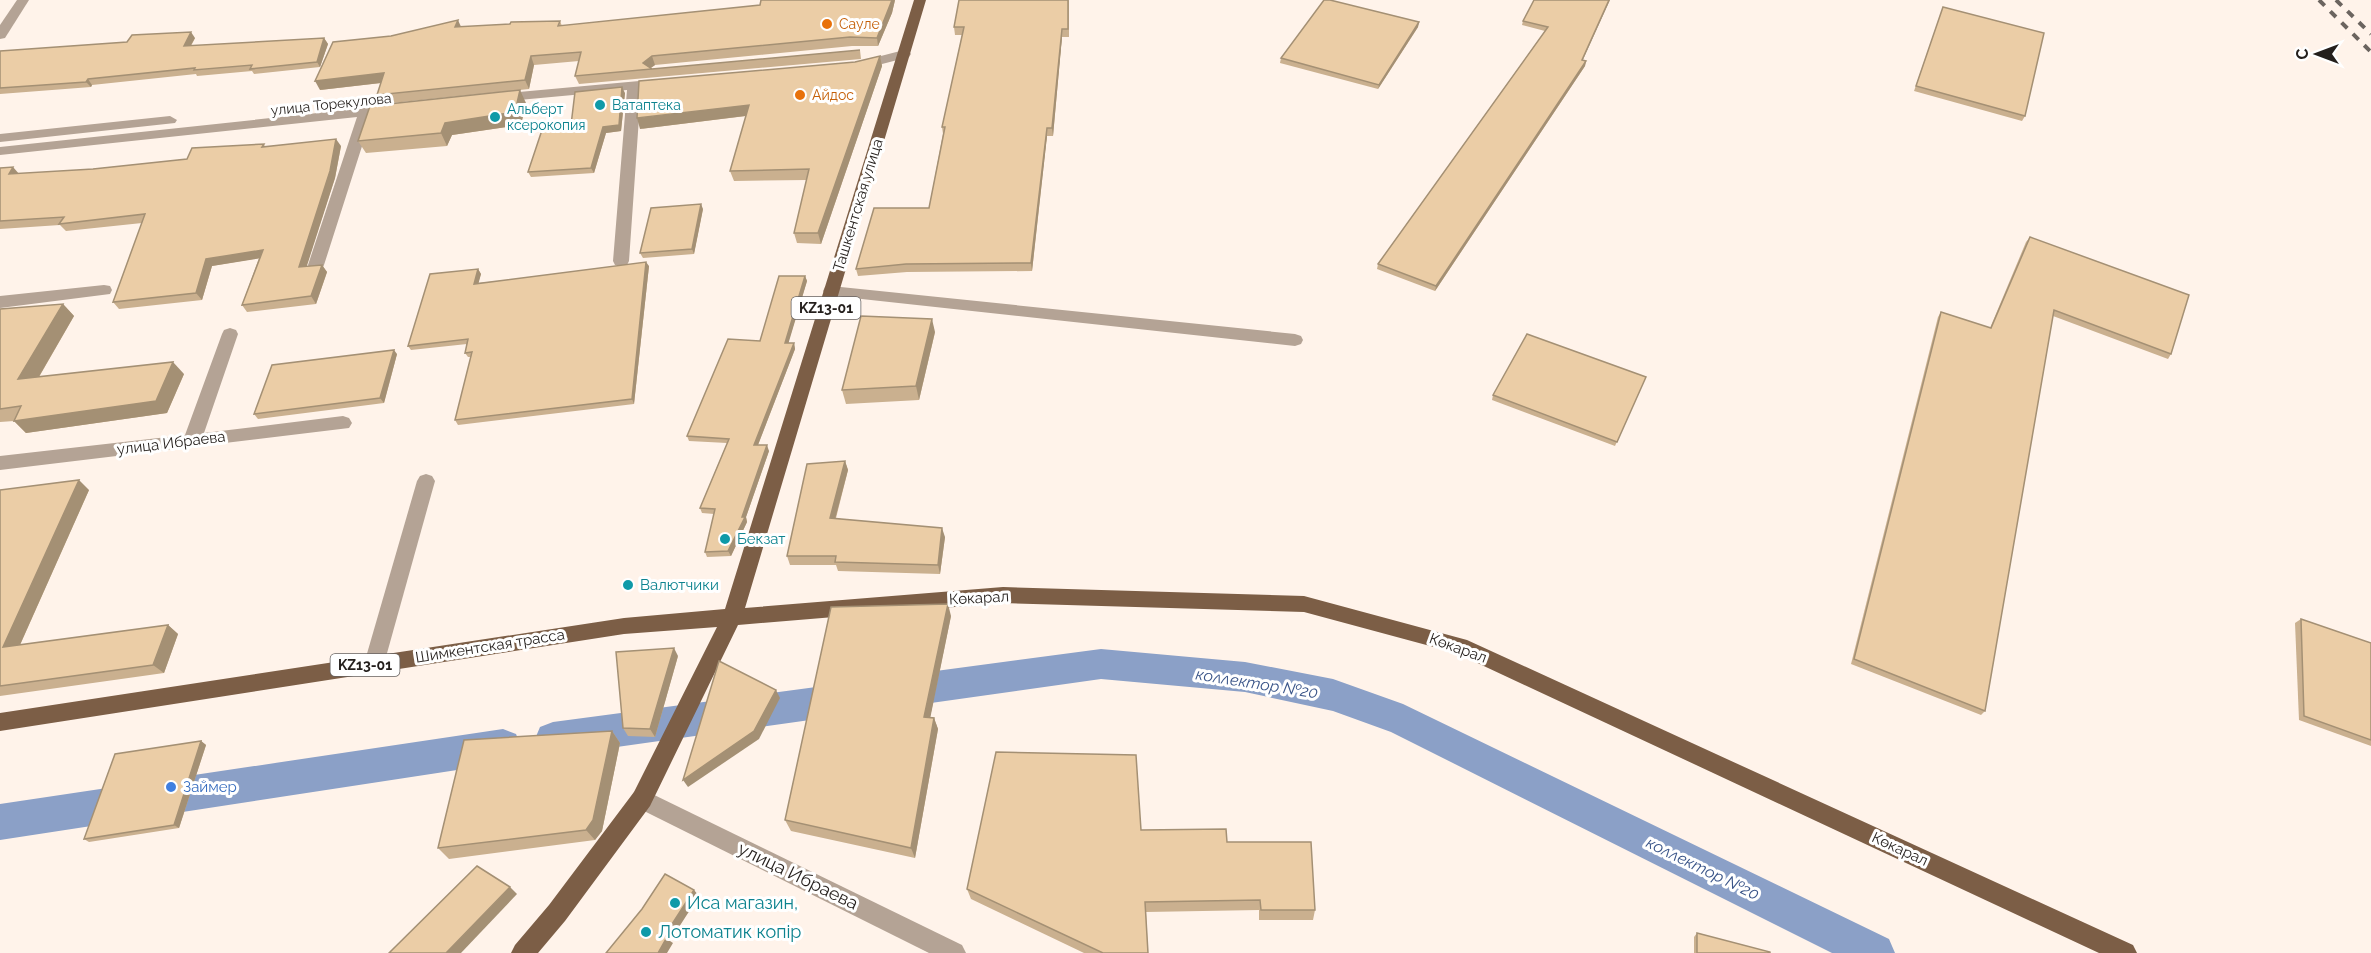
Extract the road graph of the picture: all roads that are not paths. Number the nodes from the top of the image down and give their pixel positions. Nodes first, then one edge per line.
1 (920, 0) edge
2 (20, 5) edge
3 (0, 12) edge
4 (0, 35) edge
5 (862, 52) edge
6 (904, 54) junction
7 (845, 67) edge
8 (663, 71) edge
9 (681, 81) edge
10 (634, 86) junction
11 (402, 97) edge
12 (413, 107) edge
13 (366, 112) junction
14 (0, 138) edge
15 (0, 151) edge
16 (621, 261) dead end
17 (316, 266) edge
18 (104, 290) dead end
19 (831, 291) junction
20 (0, 302) edge
21 (230, 334) dead end
22 (1295, 340) dead end
23 (343, 423) dead end
24 (192, 441) junction
25 (0, 463) edge
26 (426, 481) dead end
27 (732, 616) junction
28 (374, 664) junction
29 (0, 722) edge
30 (642, 799) junction
31 (523, 953) edge
32 (954, 953) edge
33 (2125, 953) edge

1 - 6 main road, Ташкентская улица / KZ13-01
2 - 3 street
2 - 4 street
5 - 6 street
6 - 7 street
6 - 19 main road, Ташкентская улица / KZ13-01
8 - 10 street
9 - 10 street
10 - 16 street
11 - 14 street, улица Торекулова
12 - 13 street, улица Торекулова
13 - 15 street, улица Торекулова
13 - 17 street
18 - 20 street
19 - 22 street
19 - 27 main road, Ташкентская улица / KZ13-01
21 - 24 street
23 - 24 street, улица Ибраева
24 - 25 street, улица Ибраева
26 - 28 street
27 - 28 main road, Шимкентская трасса / KZ13-01
27 - 30 main road, Ташкентская улица
27 - 33 main road, Көкарал
28 - 29 main road, Шимкентская трасса / KZ13-01
30 - 31 main road, Ташкентская улица
30 - 32 street, улица Ибраева

